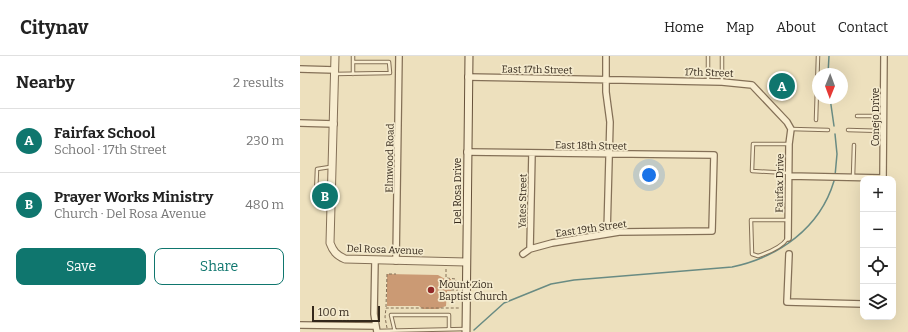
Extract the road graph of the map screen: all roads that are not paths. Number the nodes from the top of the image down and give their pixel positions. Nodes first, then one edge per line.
1 (335, 56) edge
2 (353, 56) edge
3 (399, 56) edge
4 (469, 56) edge
5 (606, 56) edge
6 (708, 56) edge
7 (722, 56) edge
8 (818, 56) edge
9 (884, 56) edge
10 (353, 62) junction
11 (300, 69) edge
12 (335, 72) junction
13 (353, 74) junction
14 (468, 77) junction
15 (606, 79) junction
16 (708, 81) junction
17 (722, 82) junction
18 (857, 116) dead end
19 (884, 116) junction
20 (816, 120) dead end
21 (300, 123) edge
22 (334, 124) junction
23 (791, 129) junction
24 (828, 130) dead end
25 (848, 130) dead end
26 (883, 131) junction
27 (789, 144) junction
28 (854, 145) dead end
29 (467, 152) junction
30 (532, 153) junction
31 (610, 154) junction
32 (333, 168) junction
33 (789, 174) junction
34 (883, 176) edge
35 (853, 178) junction
36 (860, 178) edge
37 (332, 197) junction
38 (788, 220) junction
39 (712, 231) joint
40 (607, 233) junction
41 (788, 238) joint
42 (530, 249) junction
43 (523, 254) dead end
44 (789, 254) dead end
45 (375, 260) junction
46 (396, 261) junction
47 (466, 262) junction
48 (860, 304) edge
49 (300, 325) edge
50 (449, 329) junction
51 (466, 329) edge
52 (377, 330) edge
53 (395, 331) edge
54 (421, 331) edge

1 - 12 street, Del Rosa Avenue
2 - 10 lane
3 - 46 street, Elmwood Road
4 - 14 street, Del Rosa Drive
5 - 15 street
6 - 16 lane
7 - 17 lane
8 - 20 lane
9 - 19 street, Conejo Drive
10 - 13 lane
10 - 13 lane
11 - 12 street
12 - 13 lane
12 - 22 street, Del Rosa Avenue
14 - 15 street, East 17th Street
14 - 29 street, Del Rosa Drive
15 - 16 street, 17th Street
15 - 31 street
16 - 17 street, 17th Street
17 - 23 street, 17th Street
18 - 19 lane
19 - 26 street, Conejo Drive
21 - 22 street
22 - 32 street, Del Rosa Avenue
23 - 24 lane
23 - 27 street, Fairfax Drive
25 - 26 lane
26 - 34 street, Conejo Drive
27 - 33 street, Fairfax Drive
27 - 33 lane
28 - 35 lane
29 - 30 street, East 18th Street
29 - 47 street, Del Rosa Drive
30 - 31 street, East 18th Street
30 - 42 street, Yates Street
31 - 39 street, East 18th Street
31 - 40 street
32 - 37 street, Del Rosa Avenue
32 - 37 lane
33 - 35 street
33 - 38 street, Fairfax Drive
35 - 36 street
37 - 45 street, Del Rosa Avenue
38 - 41 street, Fairfax Drive
38 - 41 lane
39 - 40 street, East 19th Street
40 - 42 street, East 19th Street
42 - 43 street, East 19th Street
44 - 48 street
45 - 46 street, Del Rosa Avenue
45 - 52 street
46 - 47 street, Del Rosa Avenue
47 - 51 street, Del Rosa Drive
49 - 52 street
50 - 51 lane
50 - 53 lane
50 - 54 lane
52 - 53 lane
53 - 54 lane

